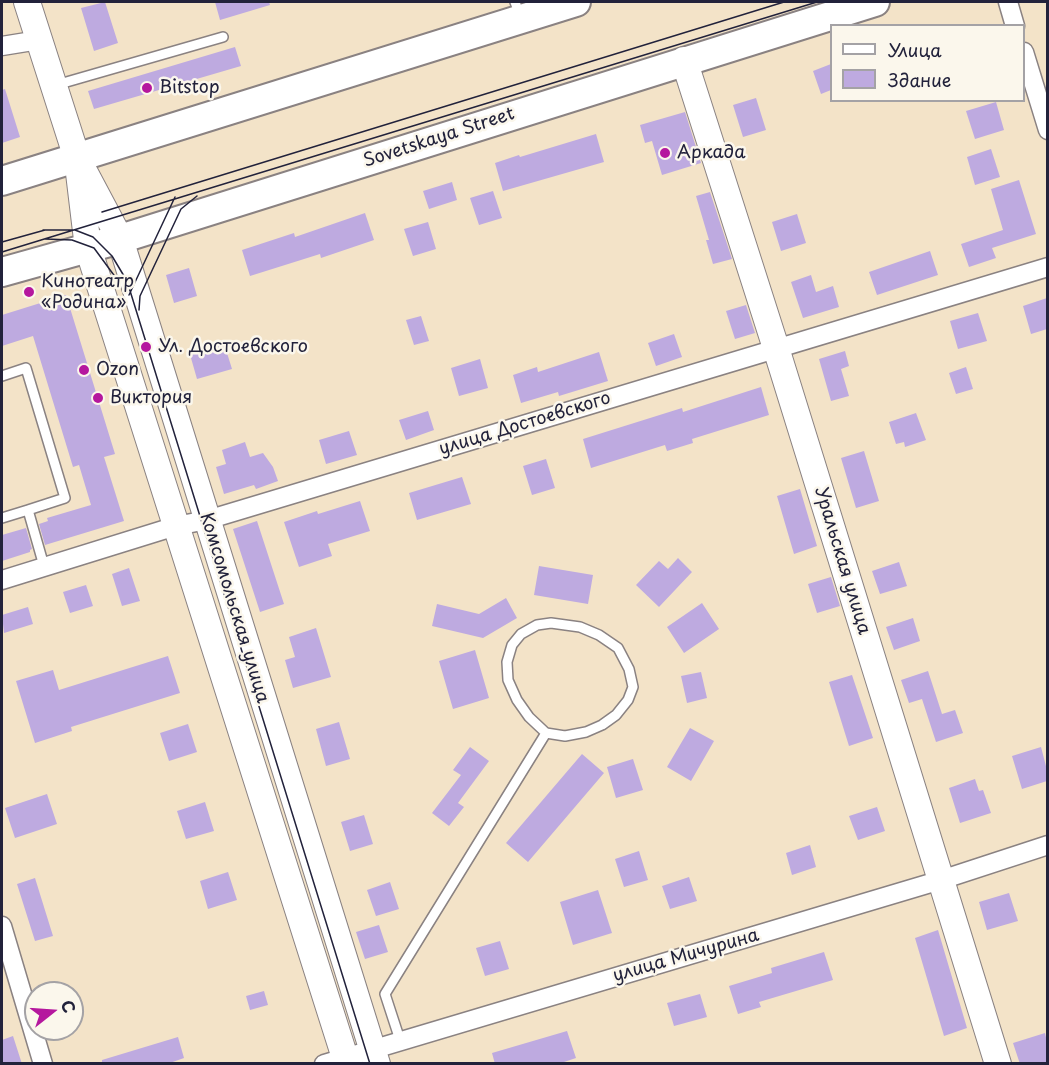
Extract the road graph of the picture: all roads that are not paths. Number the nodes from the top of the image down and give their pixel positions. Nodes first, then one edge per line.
1 (27, 2) edge
2 (576, 2) edge
3 (875, 2) edge
4 (1008, 2) edge
5 (518, 10) edge
6 (1014, 24) edge
7 (223, 37) dead end
8 (39, 40) junction
9 (2, 46) edge
10 (1025, 58) edge
11 (684, 60) junction
12 (54, 86) junction
13 (1047, 130) edge
14 (77, 158) junction
15 (2, 182) edge
16 (120, 239) junction
17 (88, 248) junction
18 (1047, 267) edge
19 (2, 272) edge
20 (776, 348) junction
21 (2, 376) edge
22 (28, 510) junction
23 (2, 518) edge
24 (207, 520) junction
25 (176, 526) junction
26 (44, 566) junction
27 (2, 580) edge
28 (546, 733) junction
29 (1047, 845) edge
30 (941, 880) junction
31 (2, 926) edge
32 (400, 1040) junction
33 (374, 1056) edge
34 (339, 1061) edge
35 (43, 1064) edge
36 (998, 1064) edge

1 - 8 main road, Комсомольская улица
2 - 5 main road
3 - 11 main road, Sovetskaya Street
4 - 6 street
5 - 14 main road
7 - 12 lane
8 - 9 street
8 - 12 main road, Комсомольская улица
10 - 13 street
11 - 16 main road, Sovetskaya Street
11 - 20 main road, Уральская улица
12 - 14 main road, Комсомольская улица
14 - 15 main road
14 - 16 main road, Комсомольская улица
14 - 17 main road, Комсомольская улица
16 - 17 main road, Sovetskaya Street
16 - 24 main road, Комсомольская улица
17 - 19 main road, Sovetskaya Street
17 - 25 main road, Комсомольская улица
18 - 20 street, улица Достоевского
20 - 24 street, улица Достоевского
20 - 30 main road, Уральская улица
21 - 22 lane
22 - 23 lane
22 - 26 lane
24 - 25 street, улица Достоевского
24 - 33 main road, Комсомольская улица
25 - 26 street, улица Достоевского
25 - 34 main road, Комсомольская улица
26 - 27 street, улица Достоевского
28 - 28 lane
28 - 32 lane
29 - 30 street, улица Мичурина
30 - 32 street, улица Мичурина
30 - 36 main road, Уральская улица
31 - 35 street
32 - 33 street, улица Мичурина
33 - 34 street, улица Мичурина

